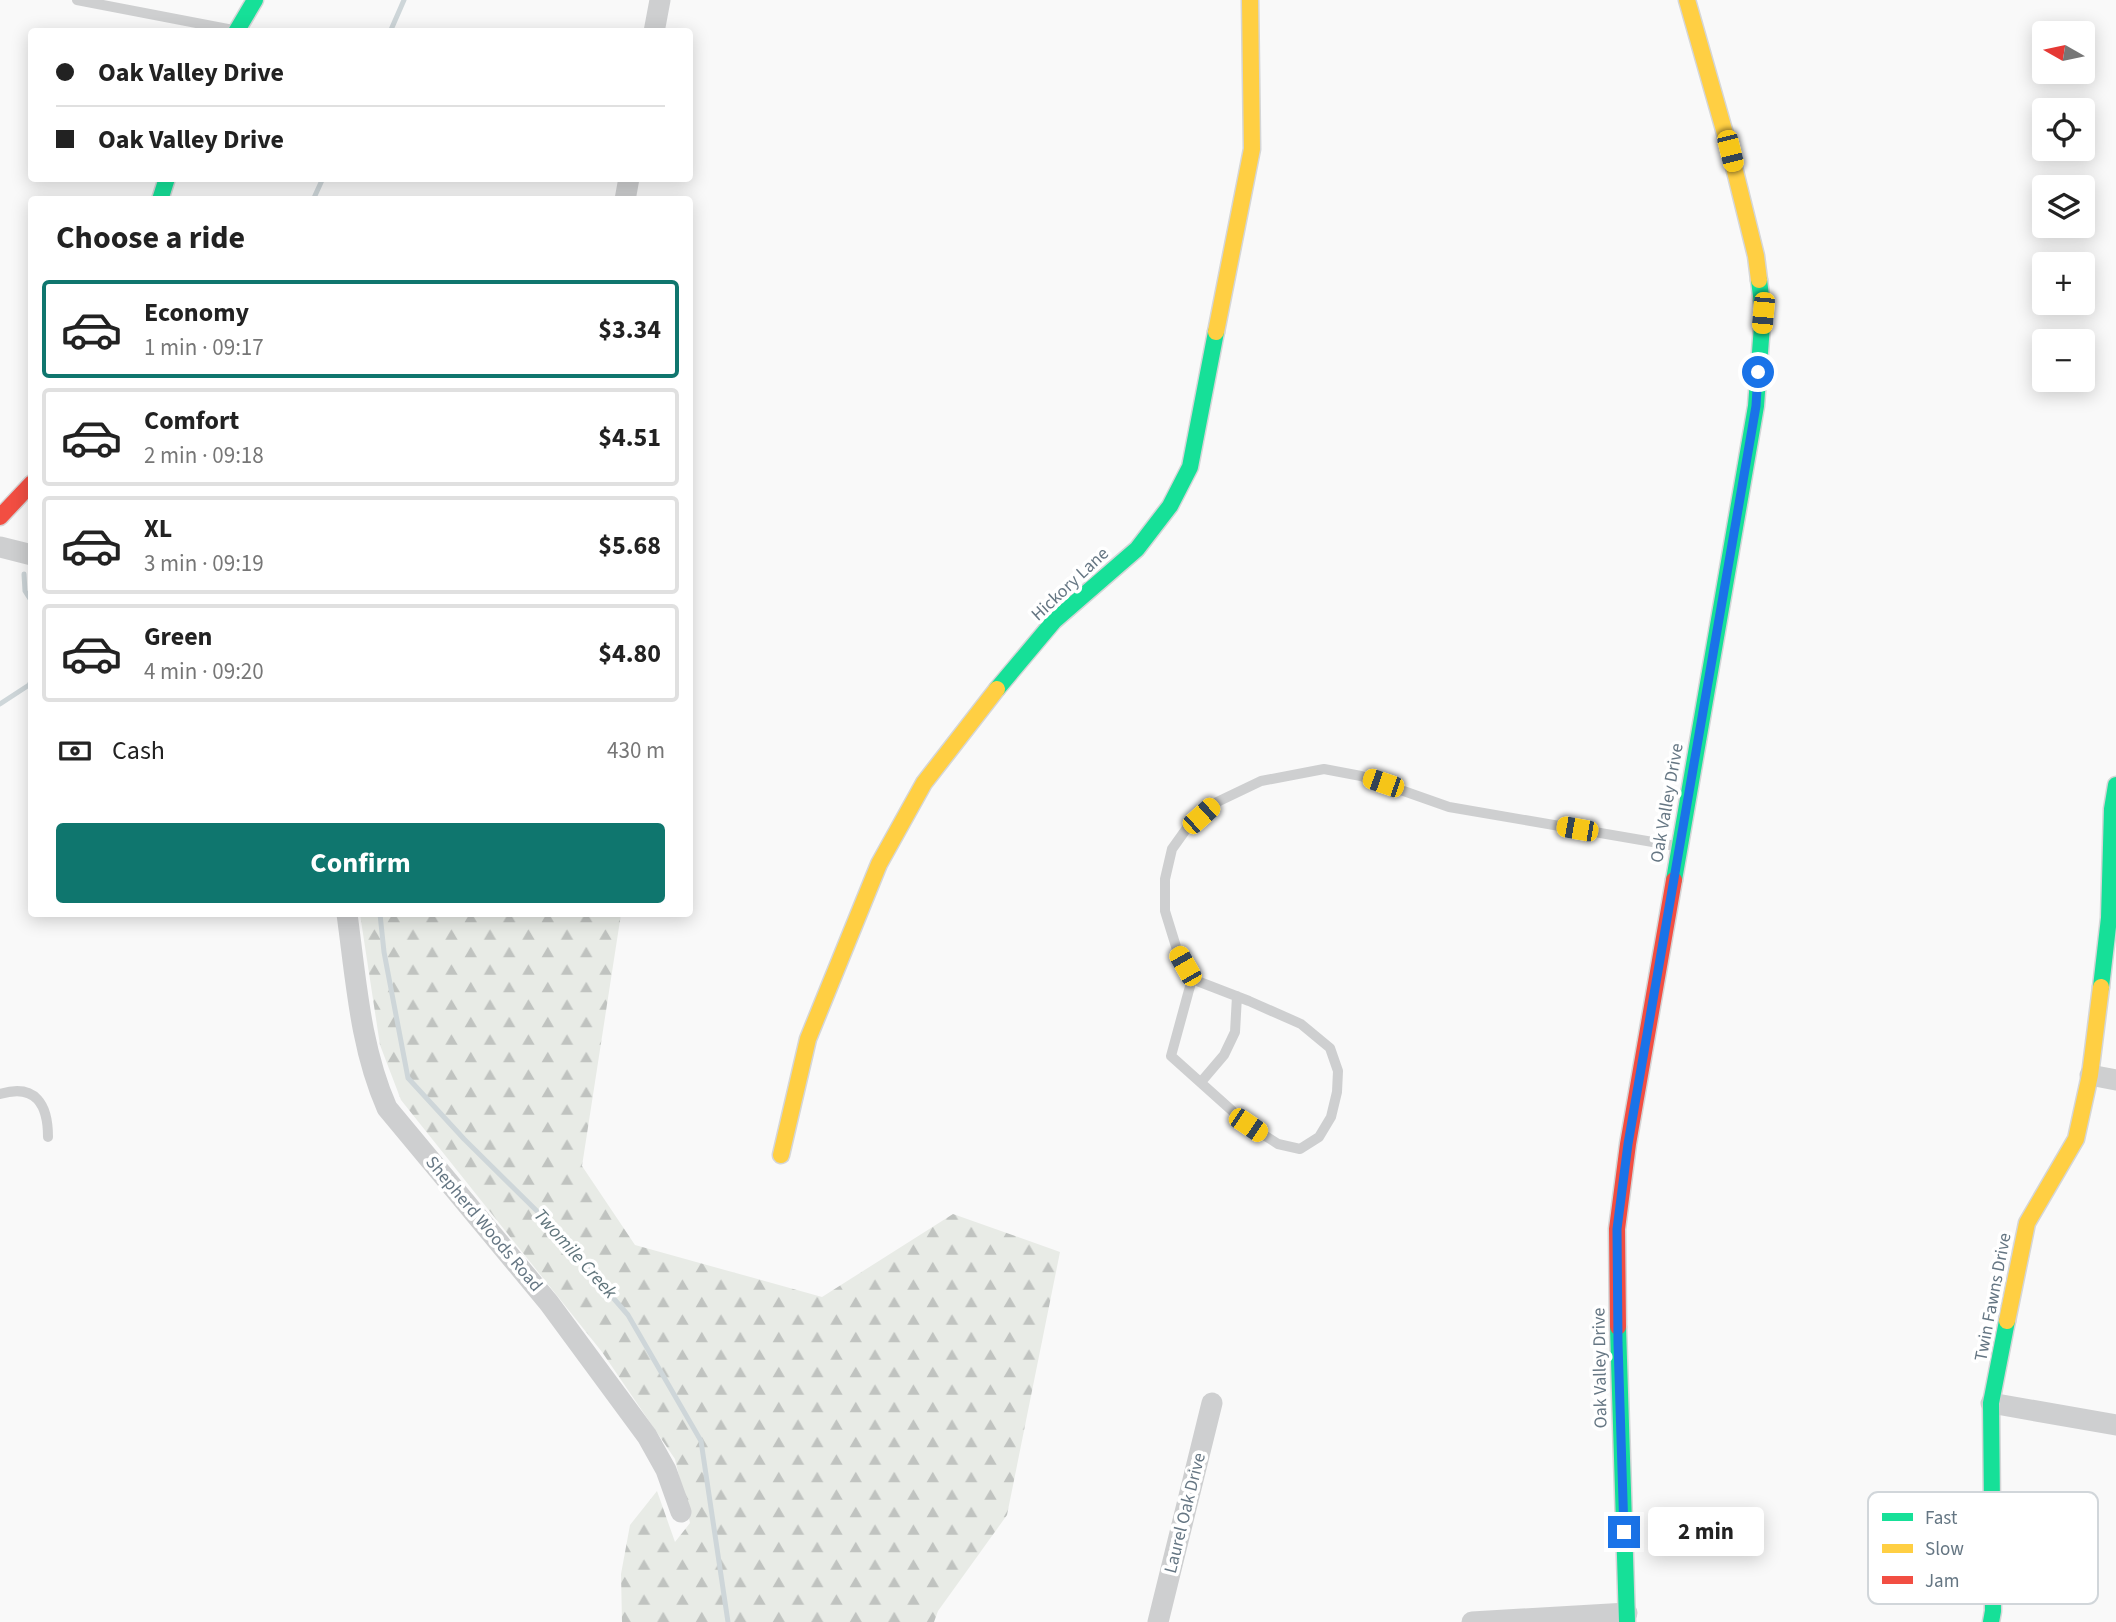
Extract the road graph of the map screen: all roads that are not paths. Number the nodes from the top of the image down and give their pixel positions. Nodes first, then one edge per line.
1 (77, 0) edge
2 (255, 0) edge
3 (660, 0) edge
4 (1250, 0) edge
5 (1687, 0) edge
6 (221, 28) edge
7 (238, 28) edge
8 (655, 28) edge
9 (28, 487) edge
10 (0, 517) edge
11 (0, 547) edge
12 (28, 554) edge
13 (2116, 785) edge
14 (1679, 847) junction
15 (347, 917) edge
16 (1192, 979) junction
17 (1237, 996) junction
18 (2090, 1075) junction
19 (2116, 1080) edge
20 (1200, 1083) junction
21 (0, 1094) edge
22 (48, 1137) dead end
23 (781, 1155) dead end
24 (1212, 1403) dead end
25 (1991, 1403) junction
26 (2116, 1425) edge
27 (1992, 1492) edge
28 (681, 1512) dead end
29 (1992, 1604) edge
30 (1627, 1617) edge
31 (1158, 1622) edge
32 (1472, 1622) edge
33 (1991, 1622) edge

1 - 6 lane
2 - 7 street
3 - 8 street
4 - 23 street, Hickory Lane
5 - 14 street, Oak Valley Drive
9 - 10 street
11 - 12 street
13 - 18 street, Twin Fawns Drive
14 - 16 lane
14 - 30 street, Oak Valley Drive
15 - 28 street, Shepherd Woods Road
16 - 17 lane
16 - 20 lane
17 - 20 lane
17 - 20 lane
18 - 19 street
18 - 25 street, Twin Fawns Drive
21 - 22 lane
24 - 31 street, Laurel Oak Drive
25 - 26 street
25 - 27 street, Twin Fawns Drive
29 - 33 street, Twin Fawns Drive
30 - 32 street

